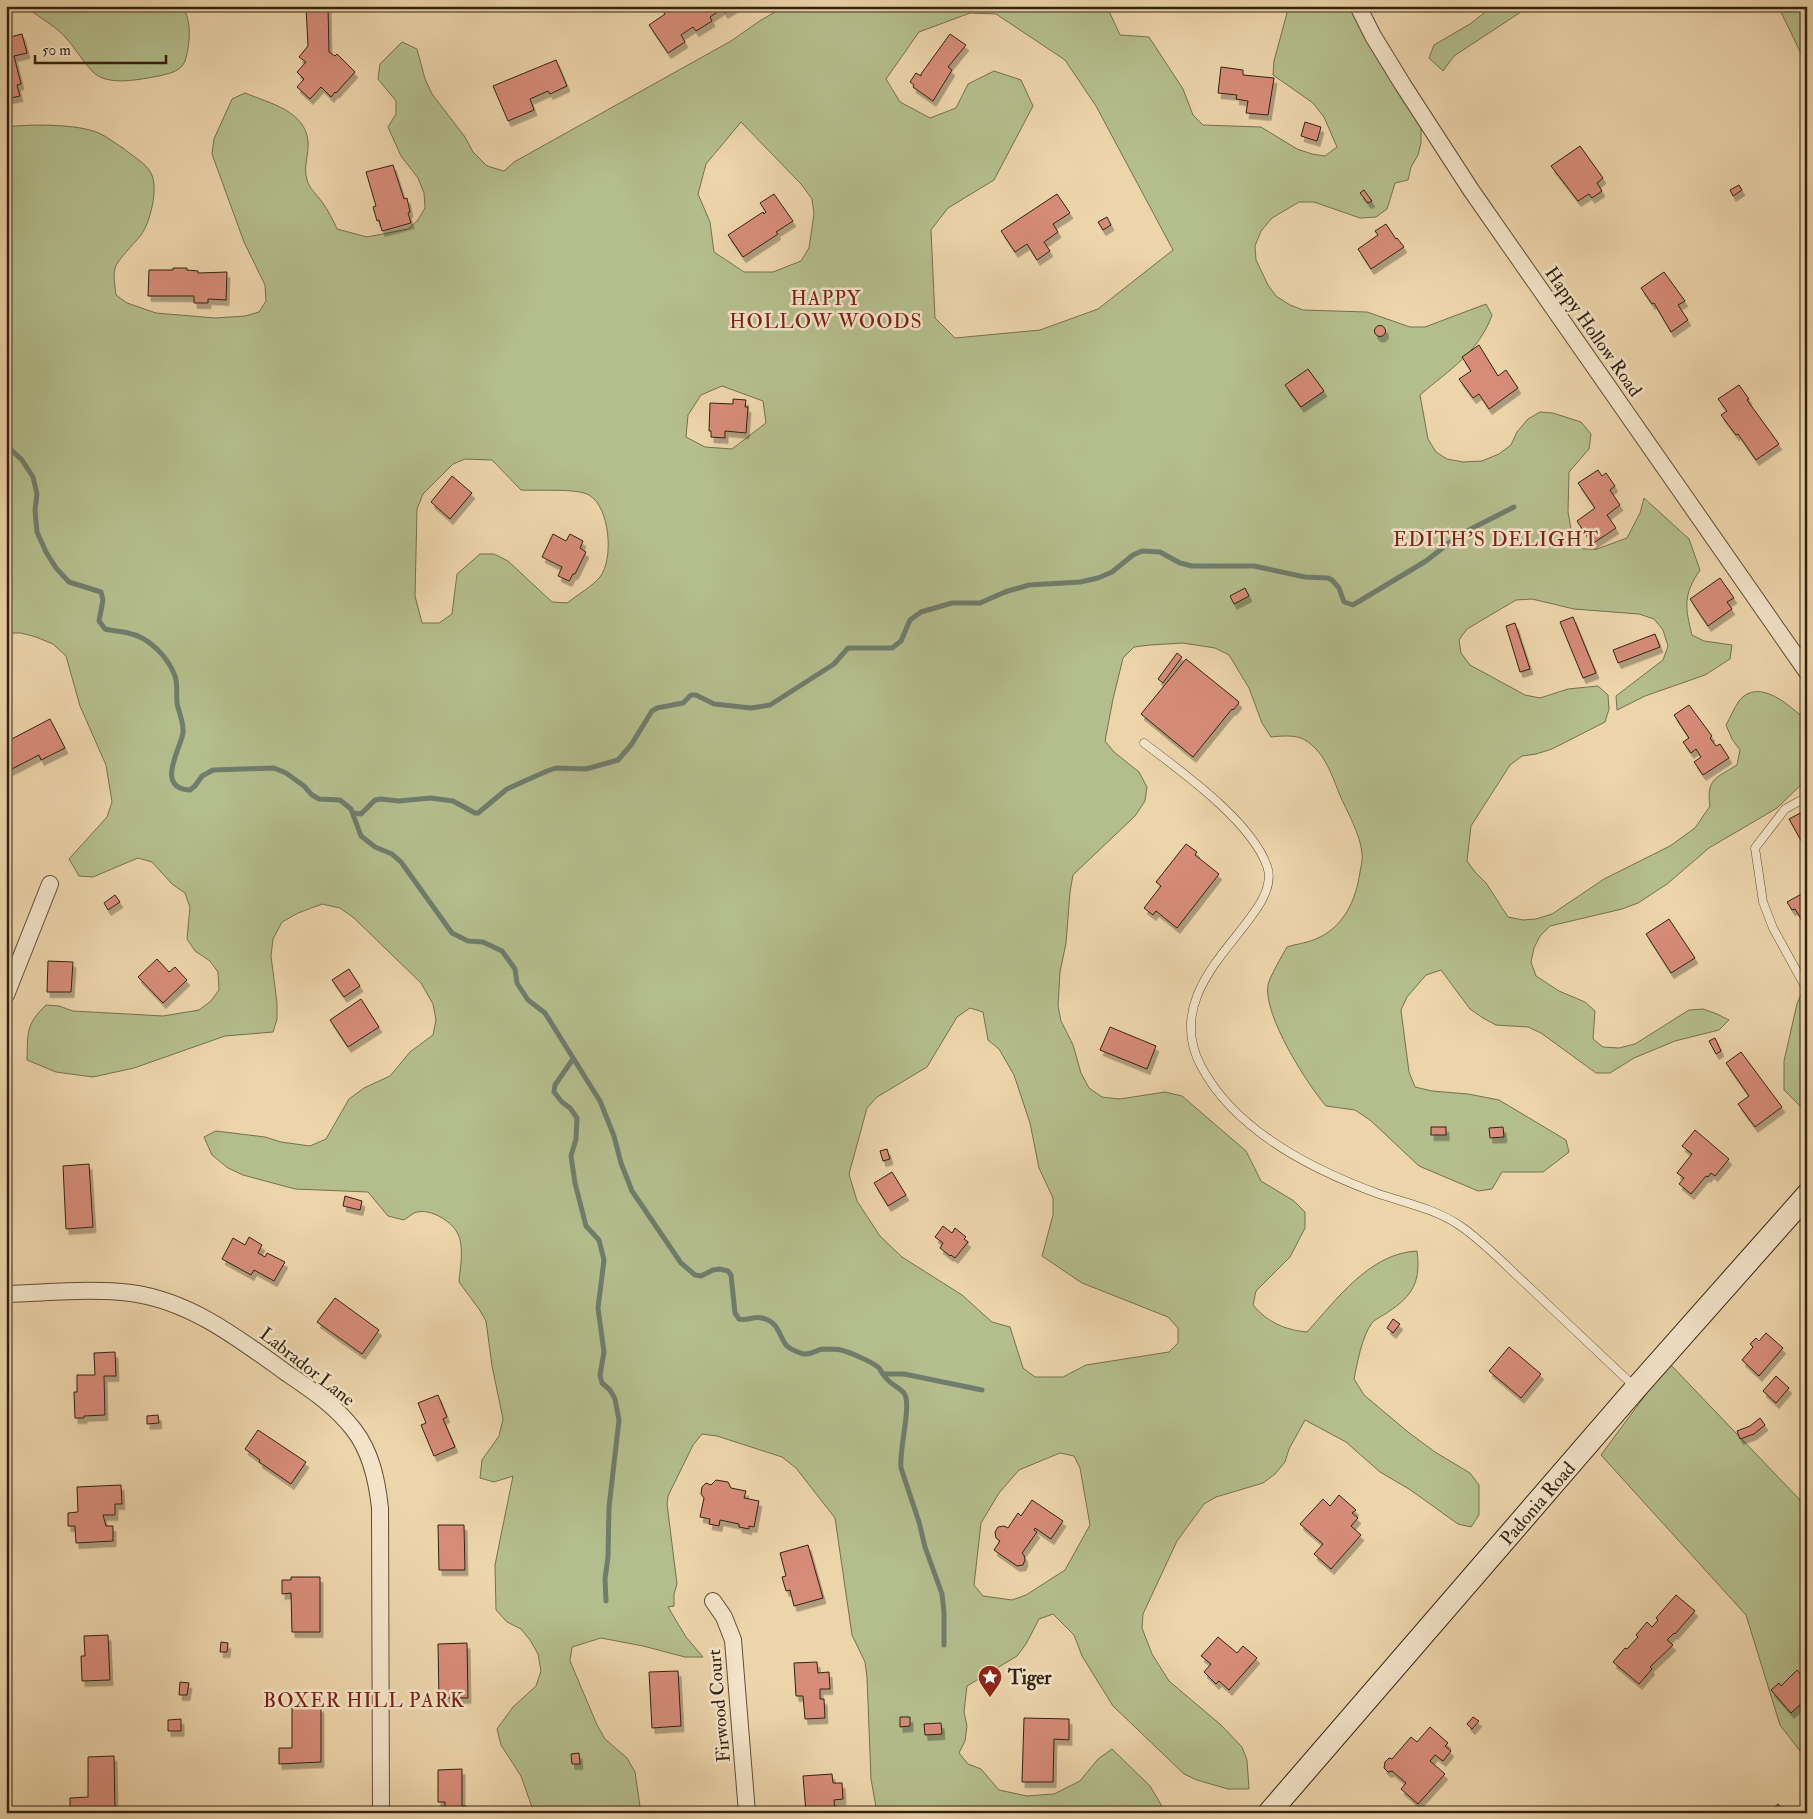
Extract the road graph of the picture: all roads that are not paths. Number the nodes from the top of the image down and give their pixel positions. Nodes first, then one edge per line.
1 (1358, 6) edge
2 (1807, 672) edge
3 (1144, 743) dead end
4 (1807, 797) edge
5 (50, 884) dead end
6 (1807, 990) edge
7 (6, 995) edge
8 (1807, 1194) edge
9 (6, 1294) edge
10 (1636, 1388) junction
11 (713, 1601) dead end
12 (381, 1813) edge
13 (748, 1813) edge
14 (1269, 1813) edge

1 - 2 street, Happy Hollow Road
3 - 10 lane
4 - 6 lane
5 - 7 street
8 - 10 main road, Padonia Road
9 - 12 street, Labrador Lane
10 - 14 main road, Padonia Road
11 - 13 street, Firwood Court

